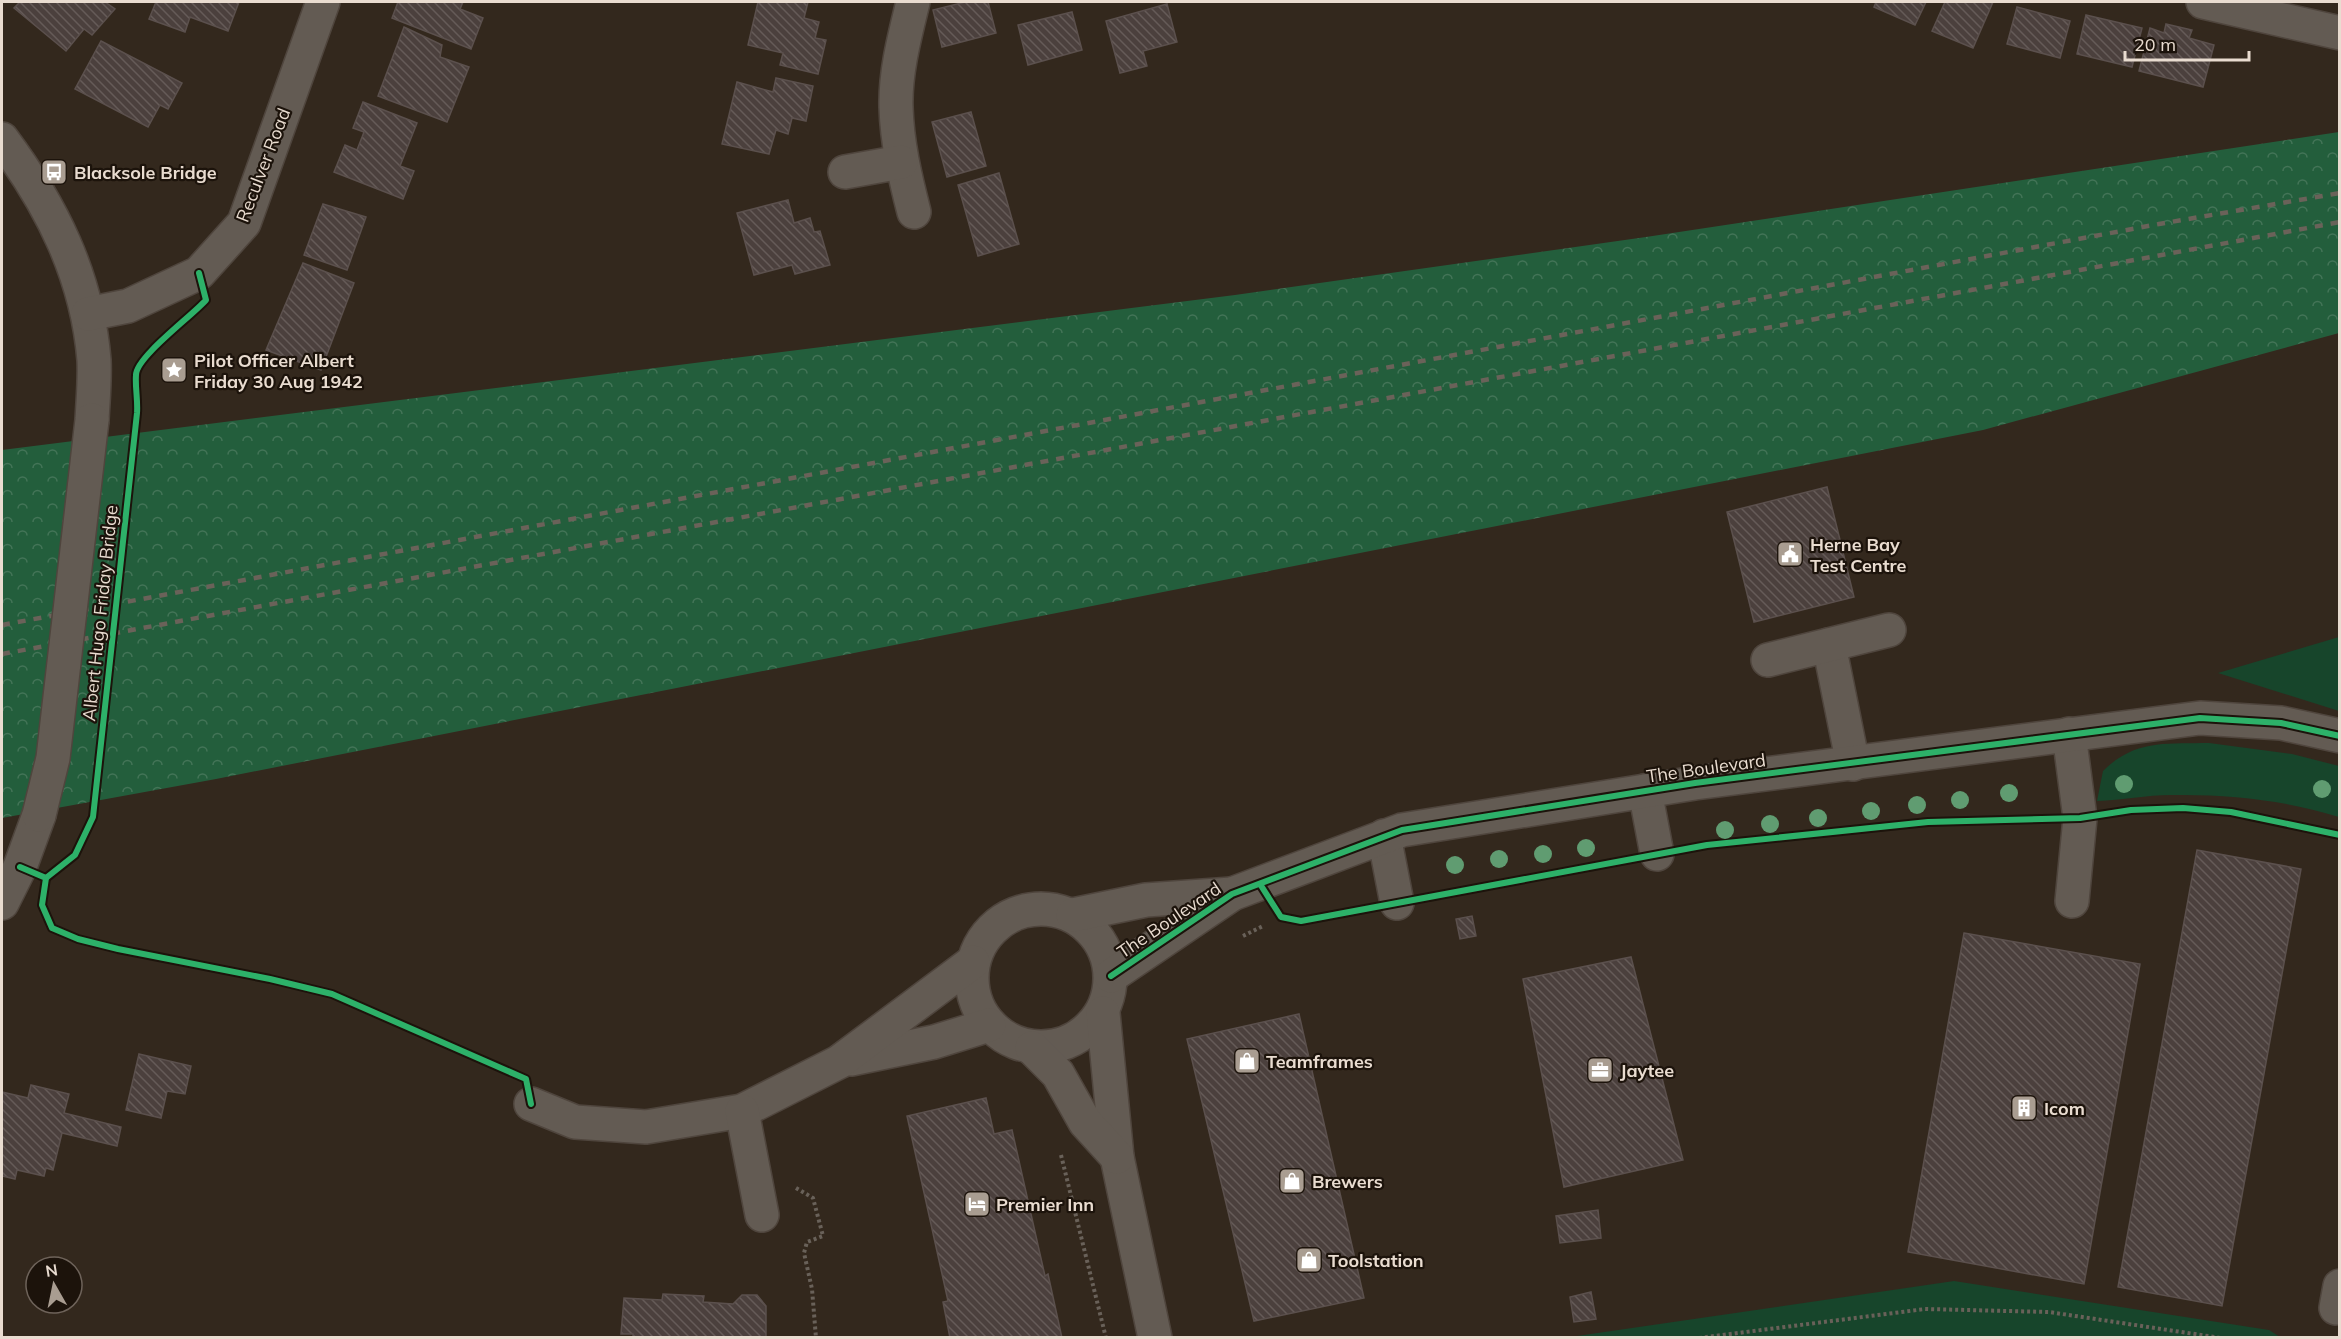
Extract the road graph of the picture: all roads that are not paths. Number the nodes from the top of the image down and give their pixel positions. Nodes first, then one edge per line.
1 (323, 2) edge
2 (913, 2) edge
3 (2203, 2) edge
4 (2340, 33) edge
5 (2, 139) edge
6 (901, 162) junction
7 (845, 172) dead end
8 (914, 212) dead end
9 (88, 314) junction
10 (1889, 630) dead end
11 (1829, 645) junction
12 (1768, 660) dead end
13 (2069, 734) junction
14 (2340, 736) edge
15 (1852, 764) junction
16 (1645, 791) junction
17 (1384, 837) junction
18 (1657, 855) dead end
19 (1246, 889) junction
20 (2072, 902) dead end
21 (2, 903) edge
22 (1398, 903) dead end
23 (1073, 915) junction
24 (973, 962) junction
25 (1111, 976) junction
26 (1103, 1013) junction
27 (988, 1024) junction
28 (1032, 1048) junction
29 (839, 1062) junction
30 (531, 1104) road end
31 (742, 1112) junction
32 (1117, 1157) junction
33 (762, 1215) dead end
34 (1155, 1338) edge

1 - 9 street, Reculver Road
2 - 6 street
3 - 4 street
5 - 9 street
6 - 7 street
6 - 8 street
9 - 21 street, bridge
10 - 11 street
11 - 12 street
11 - 15 street
13 - 14 street, The Boulevard
13 - 15 street, The Boulevard
13 - 20 street
15 - 16 street, The Boulevard
16 - 17 street, The Boulevard
16 - 18 street
17 - 19 street, The Boulevard
17 - 22 street
19 - 23 street, The Boulevard
19 - 25 street, The Boulevard
23 - 24 street
23 - 25 street
24 - 27 street
24 - 29 street
25 - 26 street
26 - 28 street
26 - 32 street
27 - 28 street
27 - 29 street
28 - 32 street
29 - 31 street
30 - 31 street
31 - 33 street
32 - 34 street

